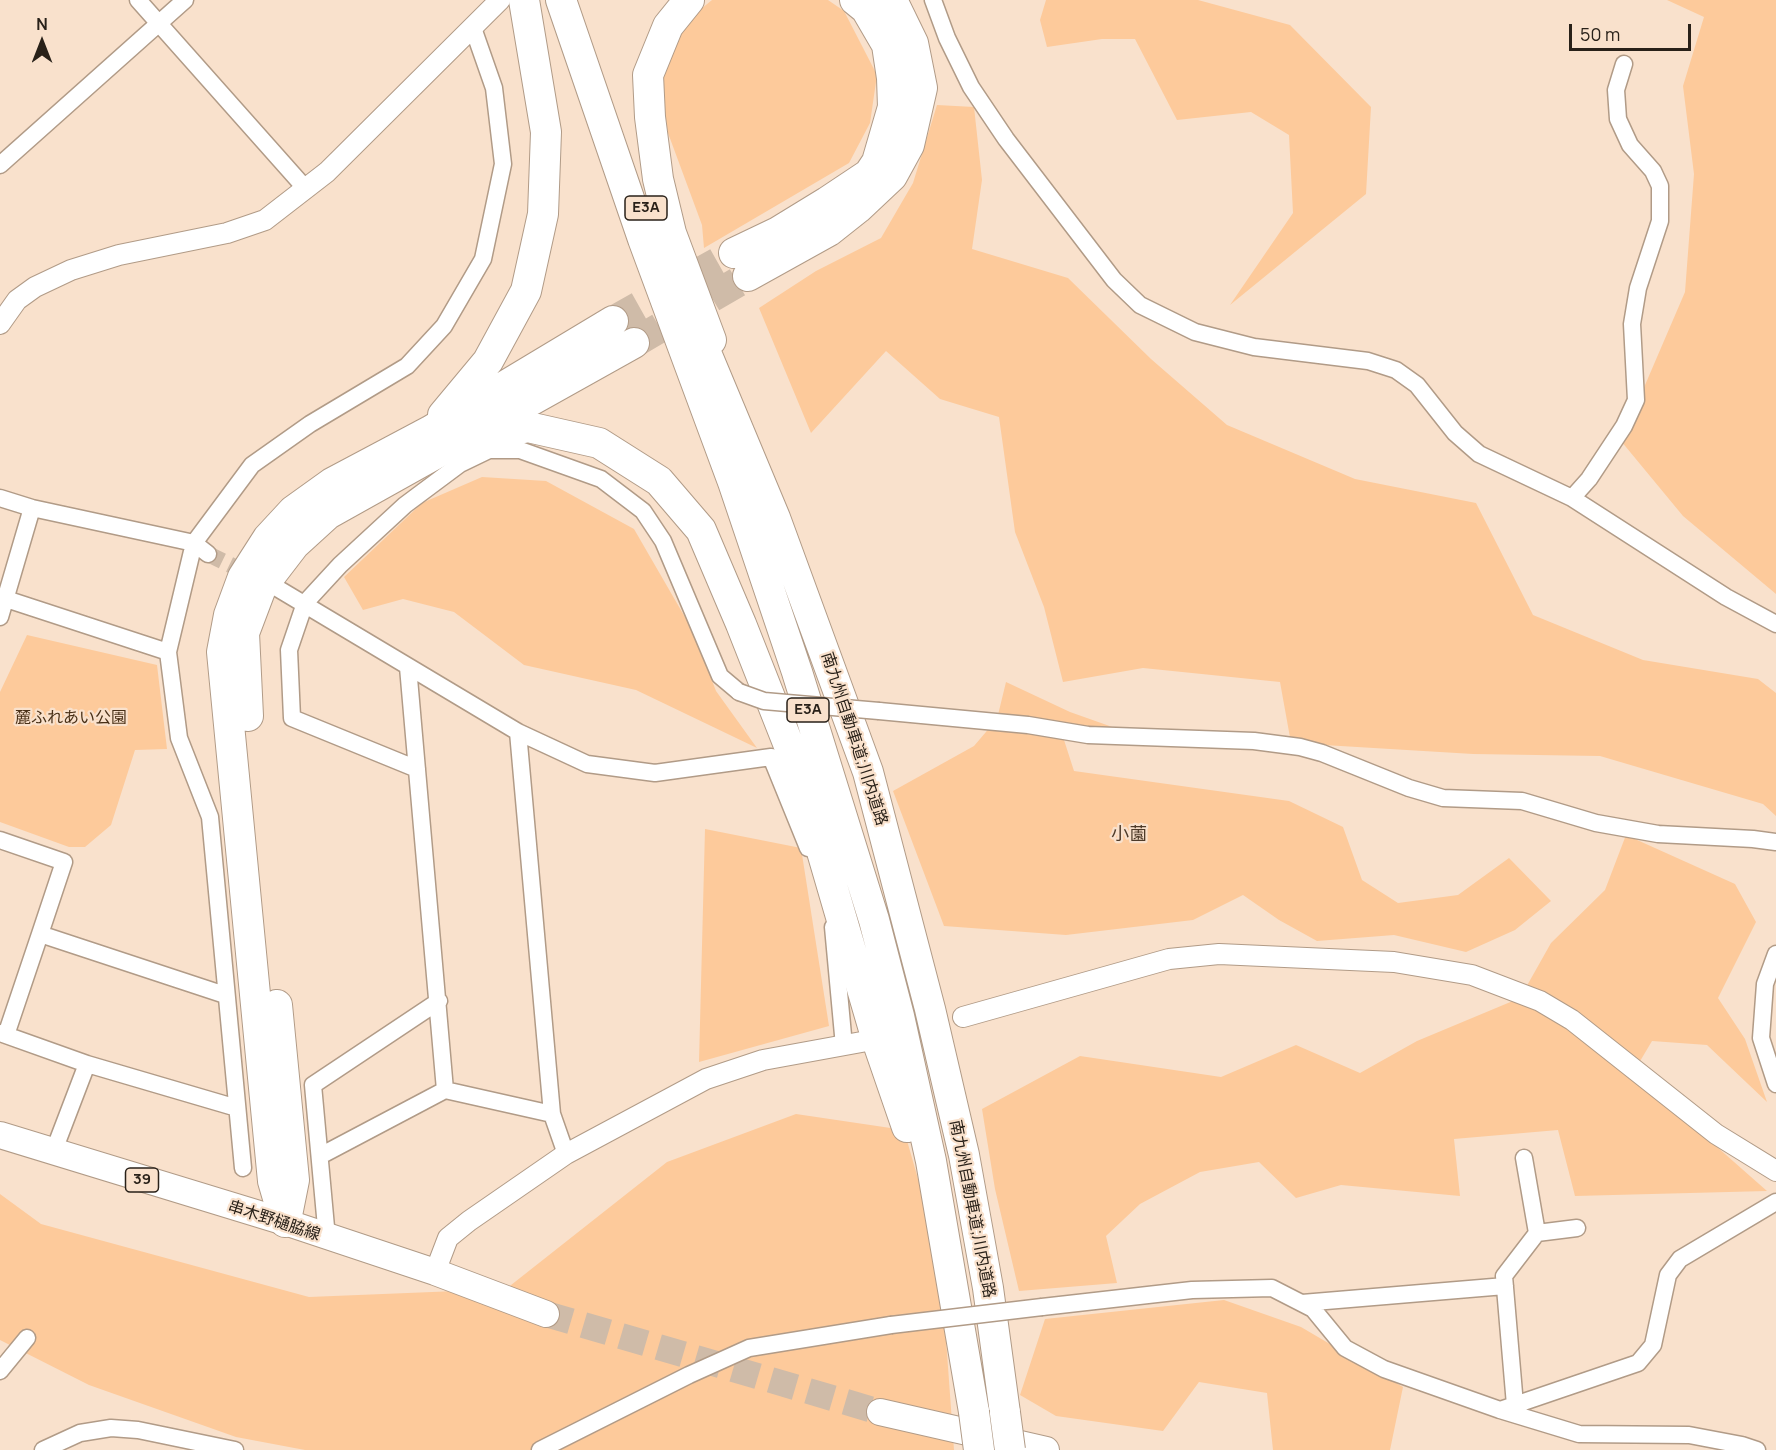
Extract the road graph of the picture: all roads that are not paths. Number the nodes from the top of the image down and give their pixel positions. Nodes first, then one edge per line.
1 (138, 0) edge
2 (185, 0) edge
3 (500, 0) edge
4 (524, 0) edge
5 (688, 0) edge
6 (855, 0) edge
7 (892, 0) edge
8 (933, 0) edge
9 (566, 14) edge
10 (157, 23) junction
11 (473, 28) junction
12 (1624, 64) dead end
13 (0, 165) edge
14 (306, 189) junction
15 (613, 321) tunnel mouth
16 (0, 324) edge
17 (634, 343) tunnel mouth
18 (439, 439) junction
19 (0, 498) edge
20 (1572, 498) junction
21 (32, 508) junction
22 (194, 543) junction
23 (208, 554) tunnel mouth
24 (277, 588) dead end
25 (6, 599) junction
26 (305, 603) junction
27 (0, 617) edge
28 (815, 622) junction
29 (1776, 624) edge
30 (168, 652) junction
31 (408, 667) junction
32 (518, 732) junction
33 (417, 769) junction
34 (0, 840) edge
35 (1776, 842) edge
36 (40, 934) junction
37 (1776, 954) edge
38 (225, 995) junction
39 (439, 1001) junction
40 (963, 1017) dead end
41 (3, 1034) edge
42 (867, 1041) dead end
43 (844, 1046) junction
44 (87, 1064) junction
45 (1776, 1084) edge
46 (445, 1090) junction
47 (237, 1108) junction
48 (552, 1114) junction
49 (0, 1135) edge
50 (53, 1153) junction
51 (566, 1154) junction
52 (320, 1156) junction
53 (1524, 1158) dead end
54 (243, 1168) dead end
55 (1776, 1171) edge
56 (1776, 1202) edge
57 (285, 1222) junction
58 (1577, 1228) dead end
59 (1537, 1233) junction
60 (945, 1235) junction
61 (327, 1238) junction
62 (435, 1272) junction
63 (1505, 1286) junction
64 (1302, 1303) junction
65 (546, 1314) tunnel mouth
66 (27, 1338) dead end
67 (0, 1371) edge
68 (1508, 1408) junction
69 (880, 1412) tunnel mouth
70 (43, 1450) edge
71 (235, 1450) edge
72 (540, 1450) edge
73 (979, 1450) edge
74 (1010, 1450) edge
75 (1046, 1450) edge
76 (1757, 1450) edge

1 - 10 street
2 - 10 street
3 - 11 street
4 - 18 highway
5 - 28 highway
6 - 7 highway
8 - 20 street
9 - 28 highway, 南九州自動車道;川内道路 / E3A
9 - 60 highway, 南九州自動車道;川内道路 / E3A
10 - 13 street
10 - 14 street
11 - 14 street
11 - 22 street
12 - 20 street
14 - 16 street
15 - 18 highway
17 - 18 highway
18 - 57 highway
18 - 60 highway
19 - 21 street
20 - 29 street
21 - 22 street
21 - 25 street
22 - 23 street
22 - 30 street
24 - 26 street
25 - 27 street
25 - 30 street
26 - 31 street
26 - 33 street
26 - 35 street, bridge
28 - 74 highway, 南九州自動車道;川内道路 / E3A, bridge
30 - 38 street
31 - 32 street
31 - 33 street
32 - 43 street
32 - 48 street
33 - 39 street
34 - 36 street
36 - 38 street
36 - 41 street
37 - 45 street
38 - 47 street
39 - 46 street
39 - 52 street
40 - 55 street
41 - 44 street
42 - 43 street
43 - 51 street
44 - 47 street
44 - 50 street
46 - 48 street
46 - 52 street
47 - 54 street
48 - 51 street
49 - 50 main road, 串木野樋脇線 / 39
50 - 57 main road, 串木野樋脇線 / 39
51 - 62 street
52 - 61 street
53 - 59 street
56 - 68 street
57 - 61 main road, 串木野樋脇線 / 39
58 - 59 street
59 - 63 street
60 - 73 highway, 南九州自動車道;川内道路 / E3A, bridge
61 - 62 main road, 串木野樋脇線 / 39
62 - 65 main road, 串木野樋脇線 / 39
63 - 64 street
63 - 68 street
64 - 68 street
64 - 72 street, bridge
66 - 67 street
68 - 76 street
69 - 75 main road
70 - 71 street

